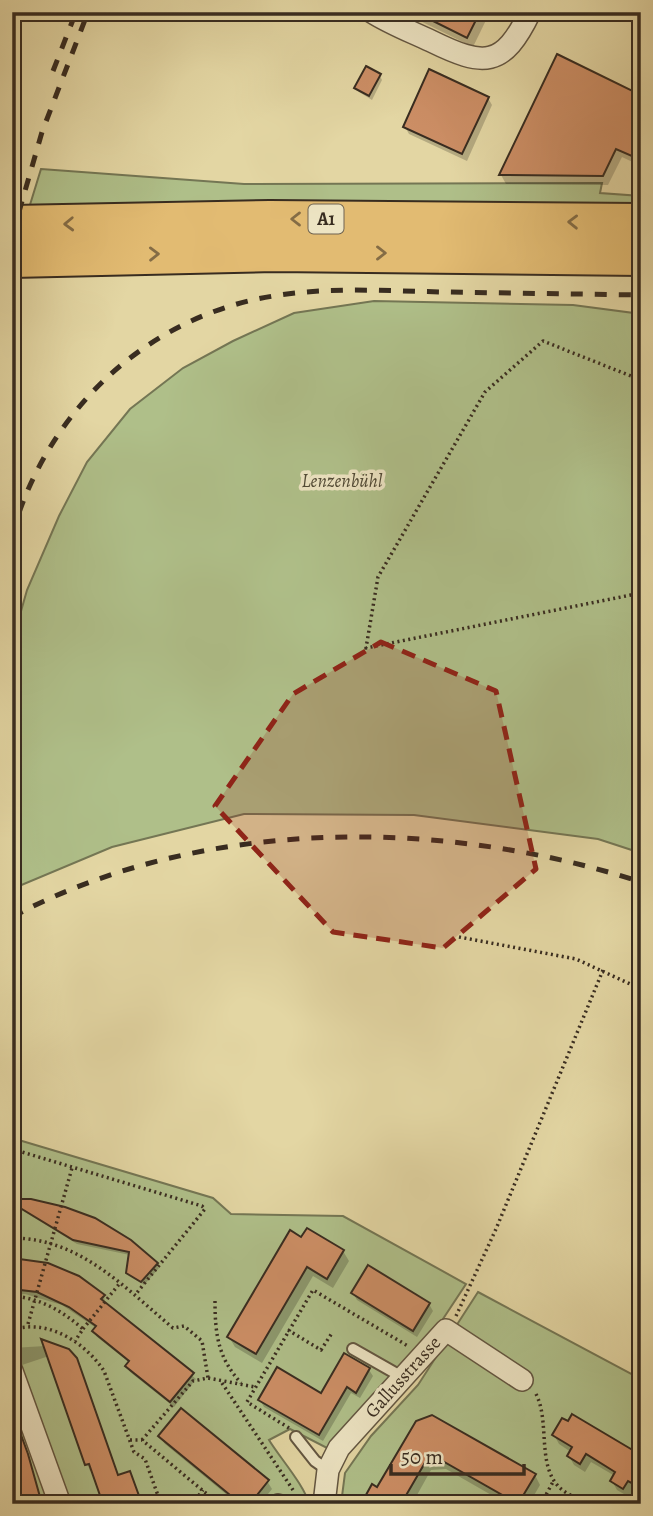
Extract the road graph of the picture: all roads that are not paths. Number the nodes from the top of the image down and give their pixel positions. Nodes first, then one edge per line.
1 (372, 12) edge
2 (530, 12) edge
3 (641, 223) edge
4 (12, 225) edge
5 (641, 256) edge
6 (12, 258) edge
7 (353, 1349) dead end
8 (12, 1371) edge
9 (404, 1378) junction
10 (522, 1380) road end
11 (296, 1437) road end
12 (328, 1470) junction
13 (293, 1500) edge
14 (60, 1504) edge
15 (265, 1504) edge
16 (324, 1504) edge

1 - 2 street
3 -> 4 highway, A1
6 -> 5 highway, A1
7 - 9 lane
8 - 14 street
9 - 10 street, Gallusstrasse
9 - 12 street, Gallusstrasse
11 - 12 lane
12 - 16 street, Gallusstrasse
13 - 15 lane

